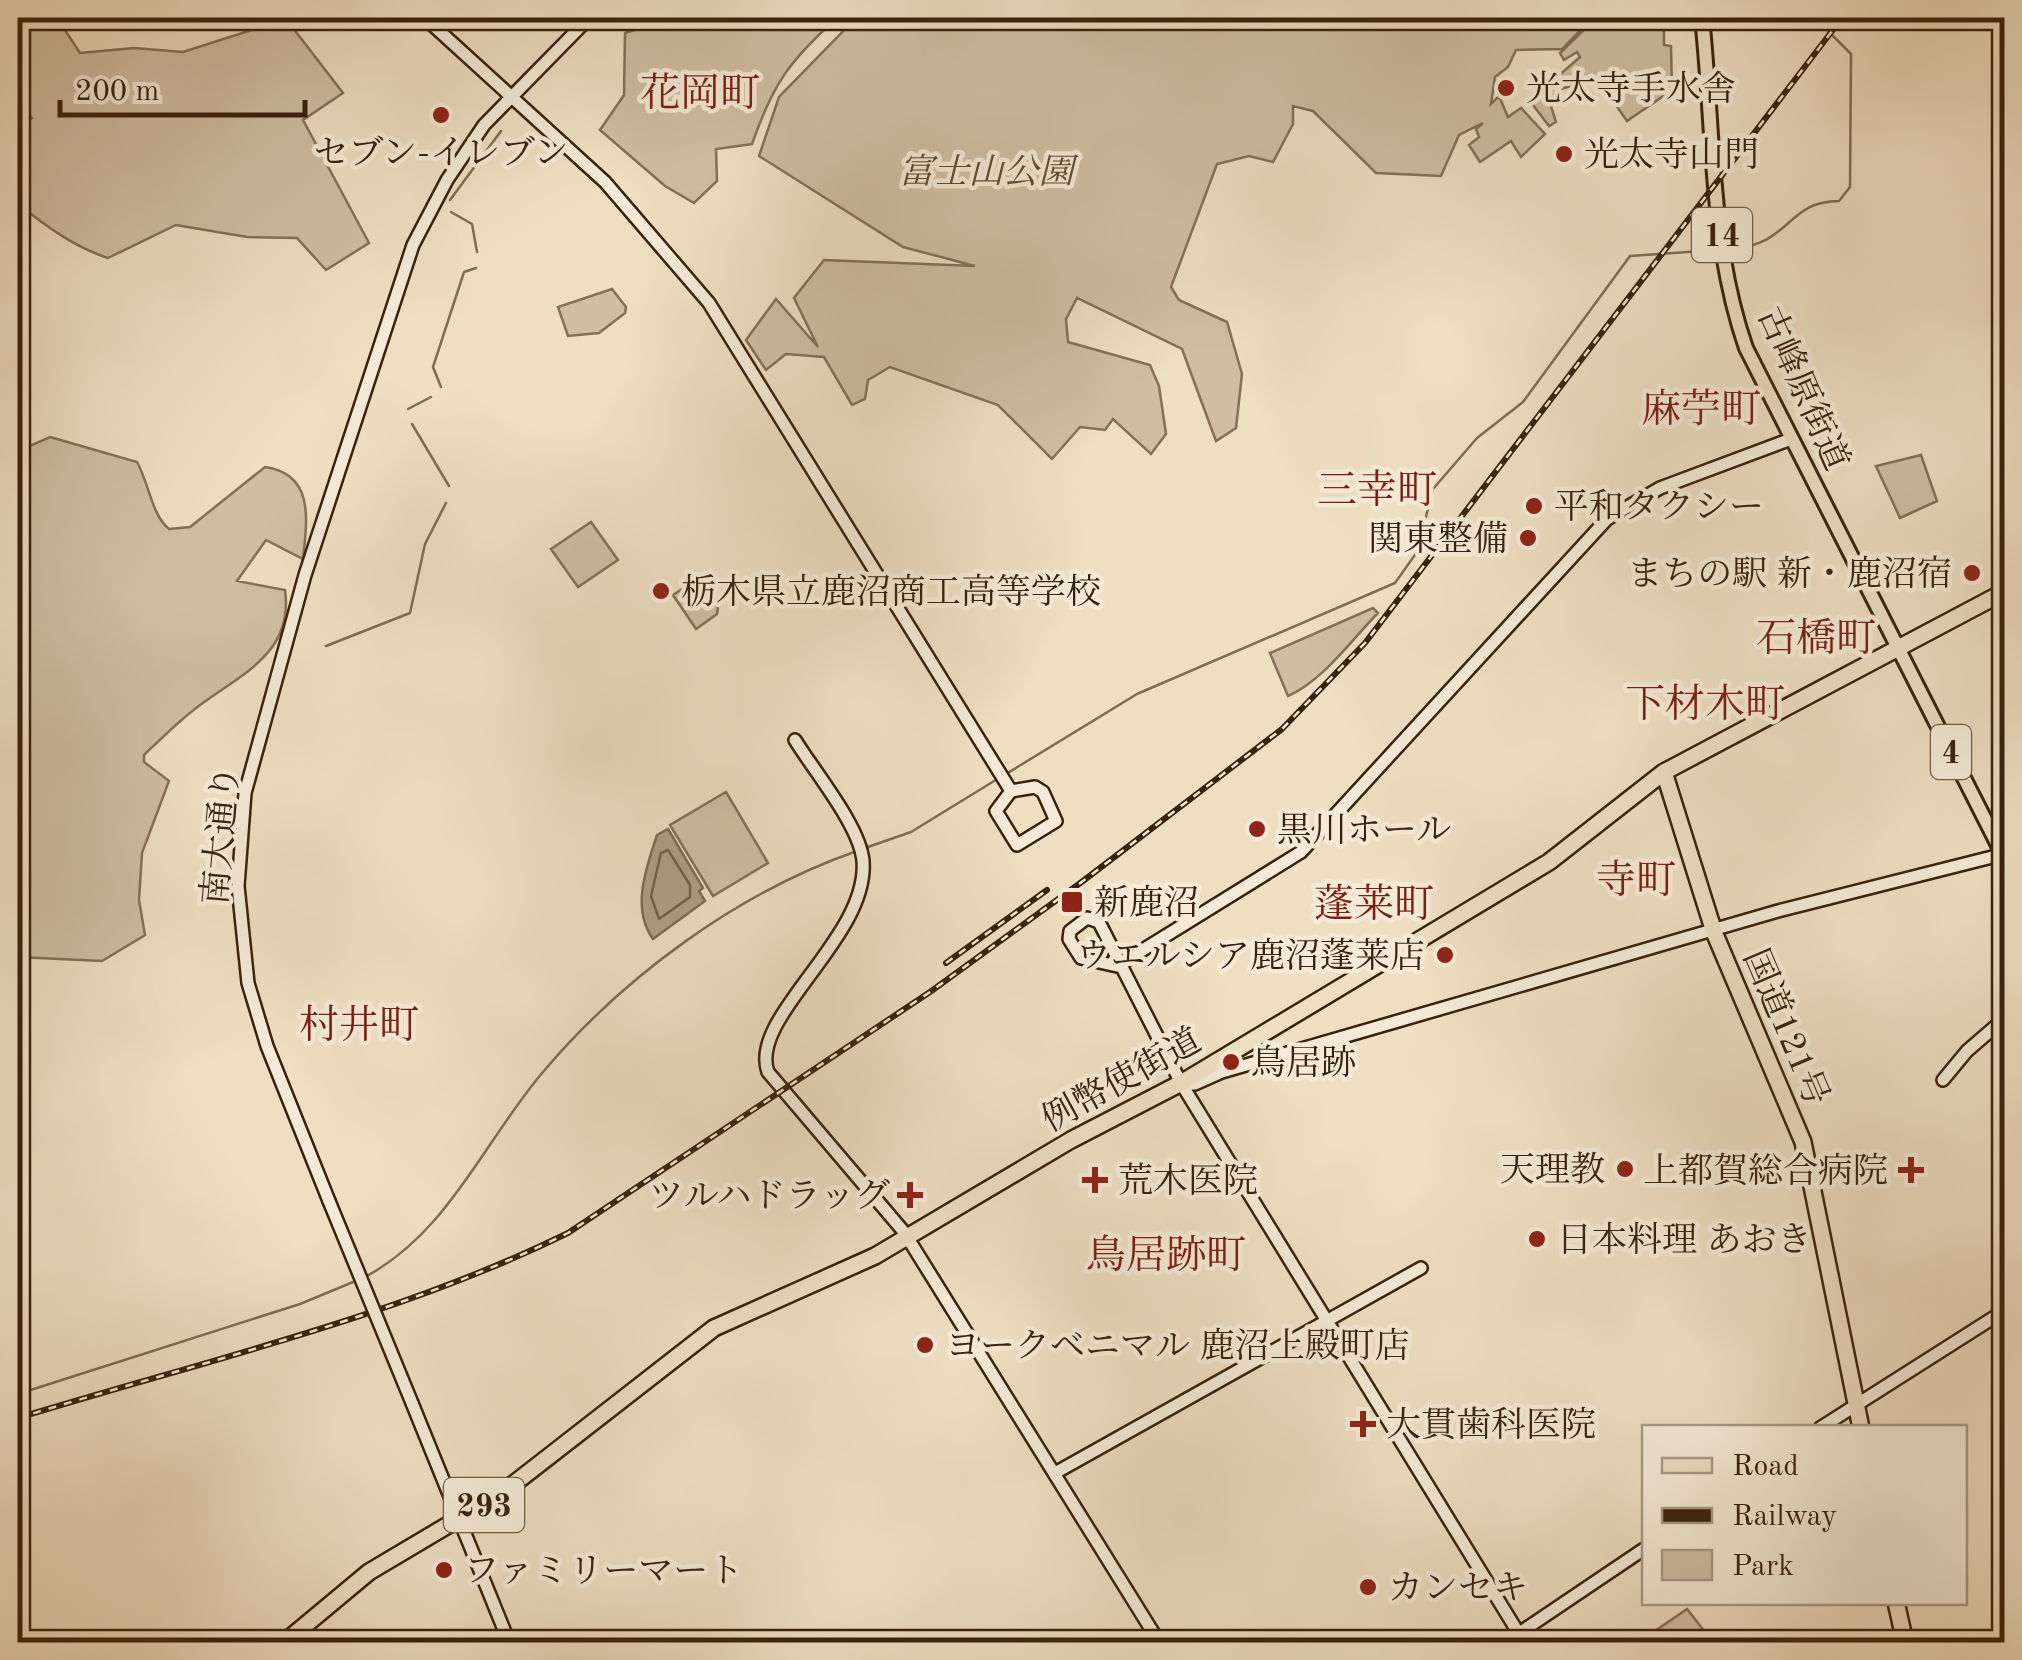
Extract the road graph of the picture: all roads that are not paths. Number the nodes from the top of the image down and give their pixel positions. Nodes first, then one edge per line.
1 (425, 18) edge
2 (589, 18) edge
3 (1702, 18) edge
4 (510, 96) junction
5 (1791, 440) junction
6 (2004, 592) edge
7 (1898, 647) junction
8 (795, 740) dead end
9 (1664, 772) junction
10 (1008, 787) junction
11 (1037, 788) junction
12 (998, 818) junction
13 (2004, 855) edge
14 (1714, 932) junction
15 (1111, 944) junction
16 (1103, 959) junction
17 (1117, 966) junction
18 (2004, 1019) edge
19 (1943, 1080) dead end
20 (1181, 1083) junction
21 (908, 1237) junction
22 (1421, 1268) dead end
23 (2004, 1311) edge
24 (1325, 1319) junction
25 (1858, 1401) junction
26 (1824, 1425) edge
27 (1861, 1425) edge
28 (1055, 1473) junction
29 (460, 1519) junction
30 (1642, 1550) edge
31 (1897, 1605) edge
32 (1522, 1638) edge
33 (285, 1642) edge
34 (509, 1642) edge
35 (1159, 1642) edge
36 (1506, 1642) edge
37 (1905, 1642) edge

1 - 4 street
2 - 4 street, 南大通り
3 - 5 main road, 古峰原街道 / 14
4 - 10 street
4 - 29 street, 南大通り, bridge
5 - 7 main road, 古峰原街道 / 14
5 - 17 street
6 - 7 highway, 例幣使街道
7 - 9 highway, 例幣使街道
7 - 13 main road, 4
8 - 21 street
9 - 14 highway, 国道121号
9 - 20 highway, 例幣使街道 / 293
10 - 11 street
10 - 12 street
11 - 12 street
11 - 12 street
13 - 14 street
14 - 20 street
14 - 25 highway, 国道121号
15 - 16 street
15 - 16 street
15 - 17 street
16 - 17 street
17 - 20 street
18 - 19 street
20 - 21 highway, 例幣使街道 / 293
20 - 24 street
21 - 28 street
21 - 29 highway, 例幣使街道 / 293
22 - 24 street
23 - 25 street
24 - 28 street
24 - 32 street
25 - 26 street
25 - 27 highway, 国道121号
28 - 35 street
29 - 33 highway, 例幣使街道 / 293
29 - 34 street, 南大通り
30 - 32 street
31 - 37 highway
32 - 36 street

